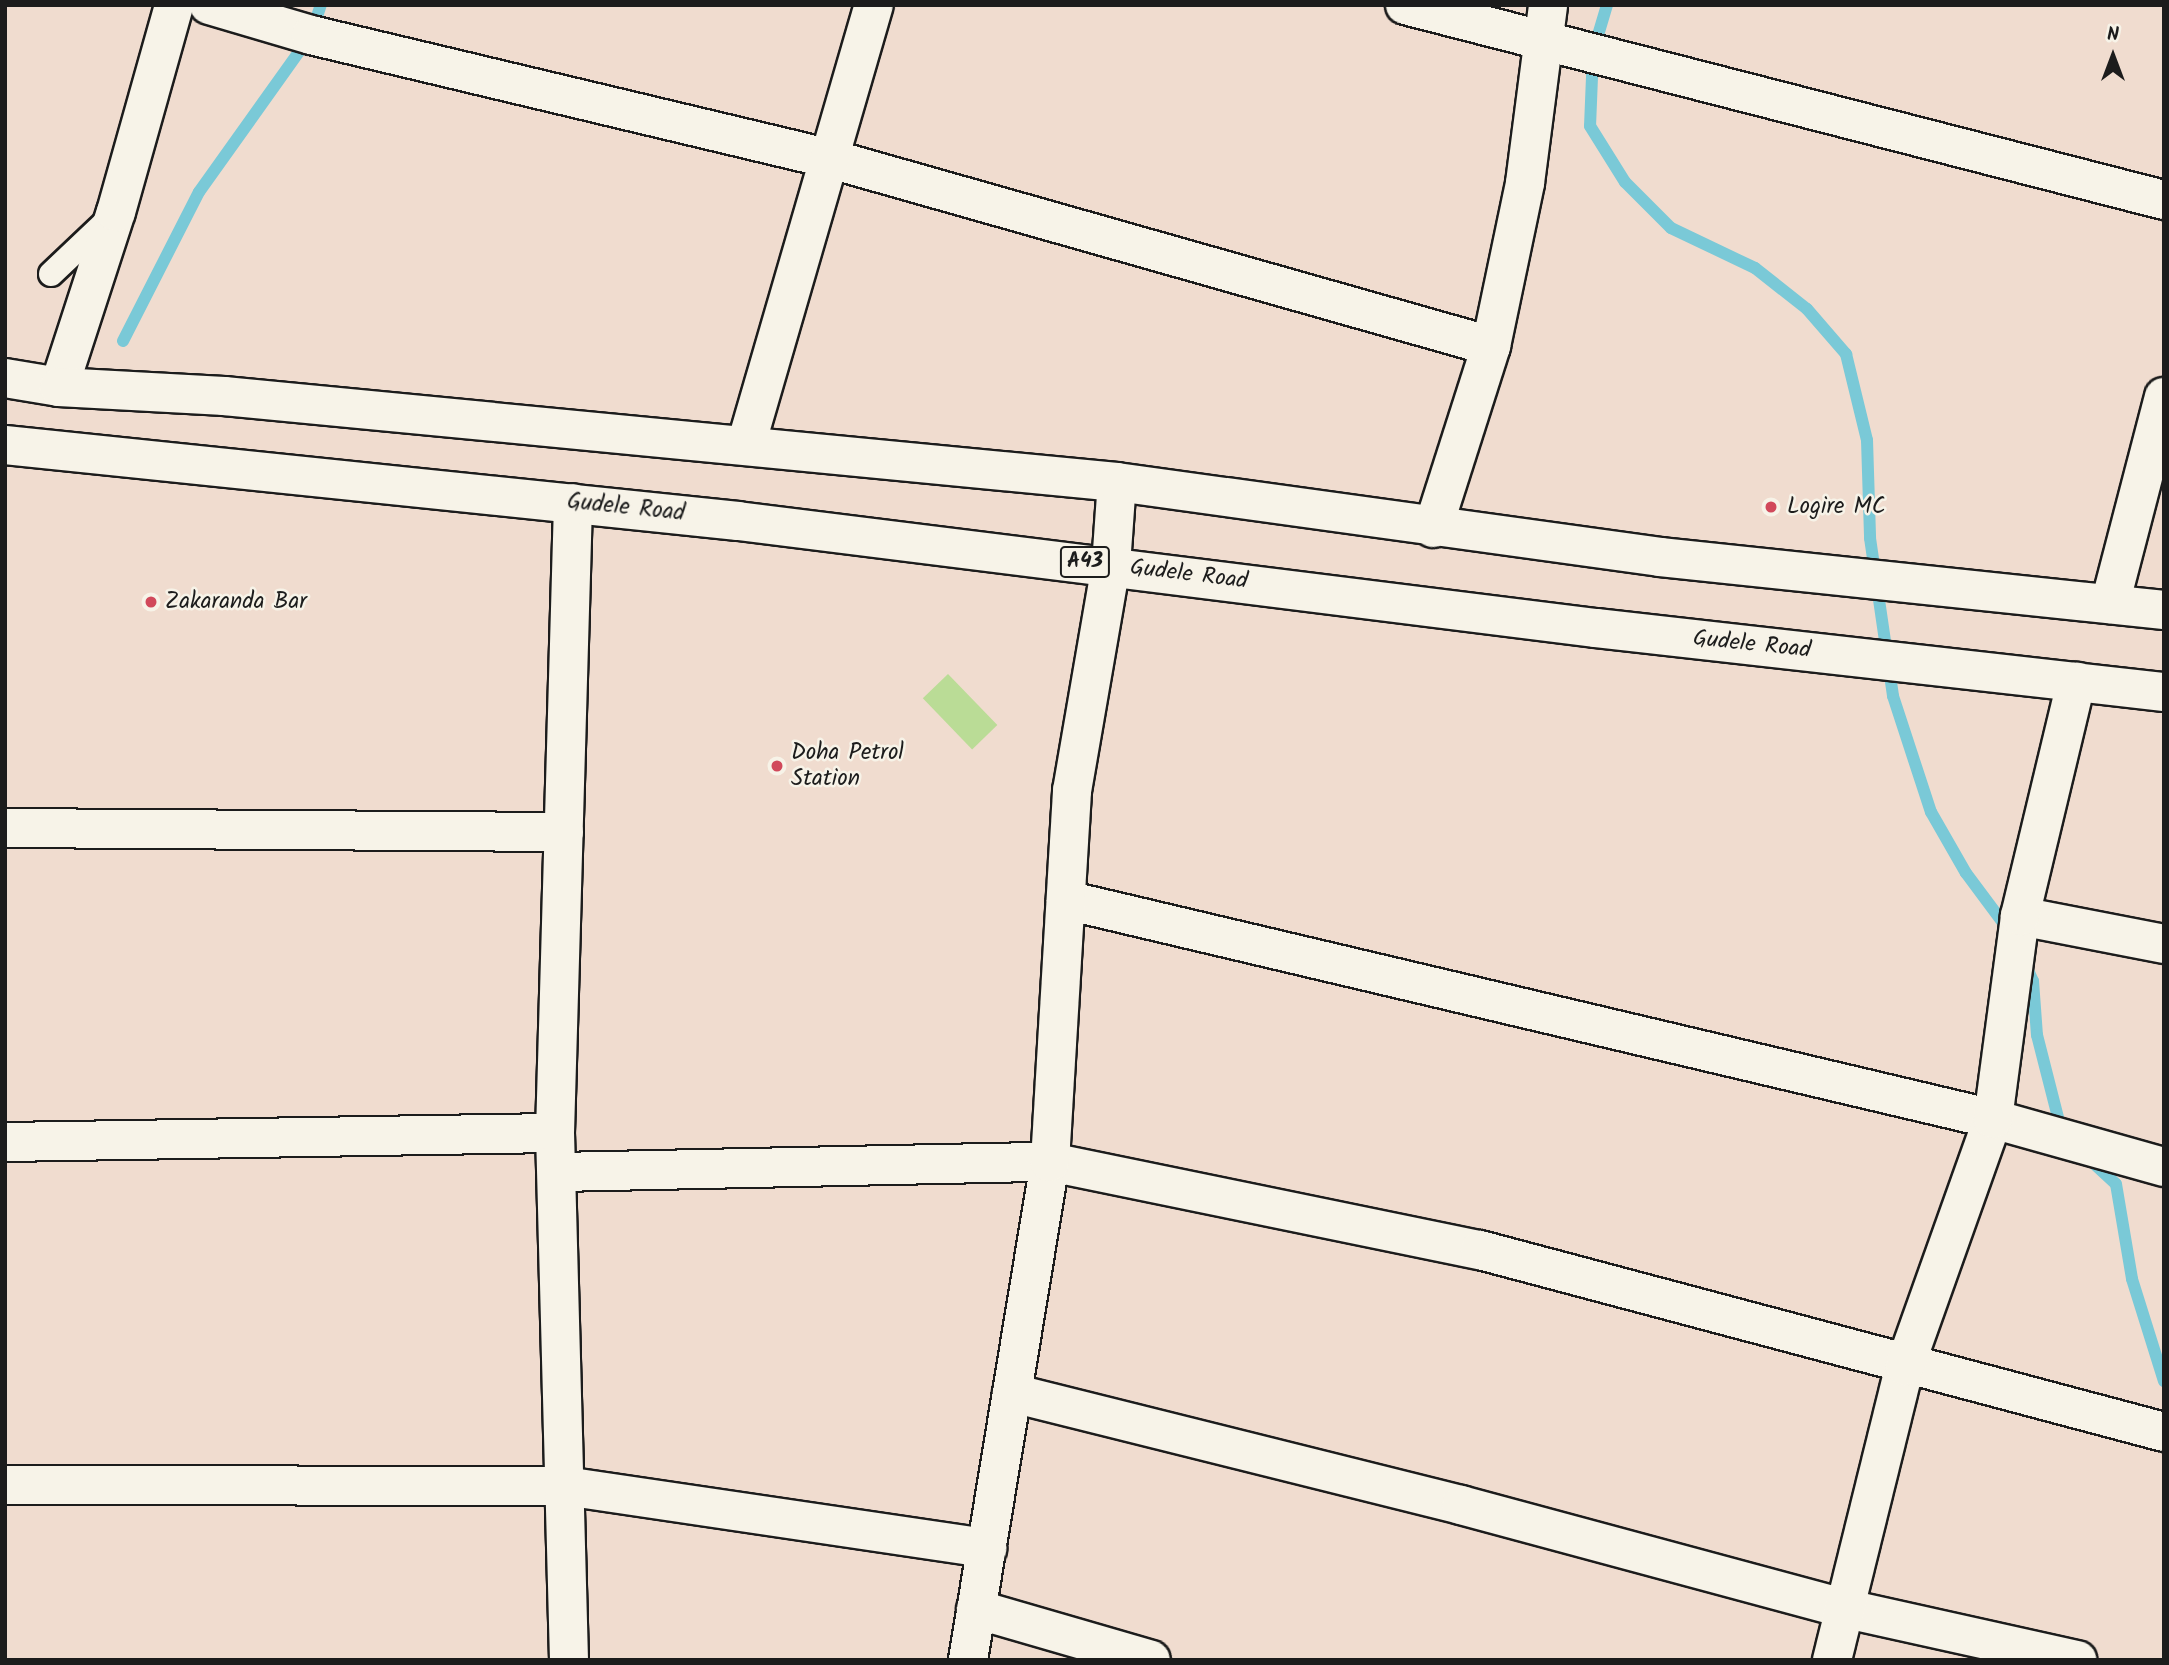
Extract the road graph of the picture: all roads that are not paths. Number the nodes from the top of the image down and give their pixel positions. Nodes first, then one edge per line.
1 (174, 5) edge
2 (209, 5) edge
3 (874, 5) edge
4 (1405, 5) edge
5 (1544, 22) edge
6 (831, 159) junction
7 (2164, 200) edge
8 (116, 212) junction
9 (51, 274) dead end
10 (1491, 346) junction
11 (5, 378) edge
12 (59, 387) junction
13 (2164, 397) edge
14 (5, 445) edge
15 (746, 445) junction
16 (1117, 482) junction
17 (573, 503) junction
18 (1433, 528) junction
19 (1111, 565) junction
20 (2110, 604) junction
21 (2164, 610) edge
22 (2076, 682) junction
23 (2164, 692) edge
24 (5, 828) edge
25 (564, 832) junction
26 (1066, 900) junction
27 (2020, 916) junction
28 (2164, 944) edge
29 (1993, 1119) junction
30 (555, 1133) junction
31 (5, 1142) edge
32 (1050, 1162) junction
33 (2164, 1167) edge
34 (558, 1172) junction
35 (1905, 1366) junction
36 (1012, 1393) junction
37 (2164, 1432) edge
38 (5, 1485) edge
39 (565, 1486) junction
40 (986, 1548) junction
41 (976, 1609) junction
42 (1847, 1609) junction
43 (569, 1660) edge
44 (968, 1660) edge
45 (1151, 1660) edge
46 (1832, 1660) edge
47 (2077, 1660) edge

1 - 8 main road
2 - 6 main road
3 - 6 main road
4 - 5 main road
5 - 7 main road
5 - 10 main road
6 - 10 main road
6 - 15 main road
8 - 9 lane
8 - 12 main road
10 - 18 main road
11 - 12 main road
12 - 15 main road
13 - 20 main road
14 - 17 main road, Gudele Road / A43
15 - 16 main road
16 - 18 main road
16 - 19 main road
17 - 19 main road, Gudele Road / A43
17 - 25 main road
18 - 20 main road
19 - 22 main road, Gudele Road / A43
19 - 26 main road
20 - 21 main road
22 - 23 main road, Gudele Road / A43
22 - 27 main road
24 - 25 main road
25 - 30 main road
26 - 29 main road
26 - 32 main road
27 - 28 main road
27 - 29 main road
29 - 33 main road
29 - 35 main road
30 - 31 main road
30 - 34 main road
32 - 34 main road
32 - 35 main road
32 - 36 main road
34 - 39 main road
35 - 37 main road
35 - 42 main road
36 - 40 main road
36 - 42 main road
38 - 39 main road
39 - 40 main road
39 - 43 main road
40 - 41 main road
41 - 44 main road
41 - 45 main road
42 - 46 main road
42 - 47 main road

